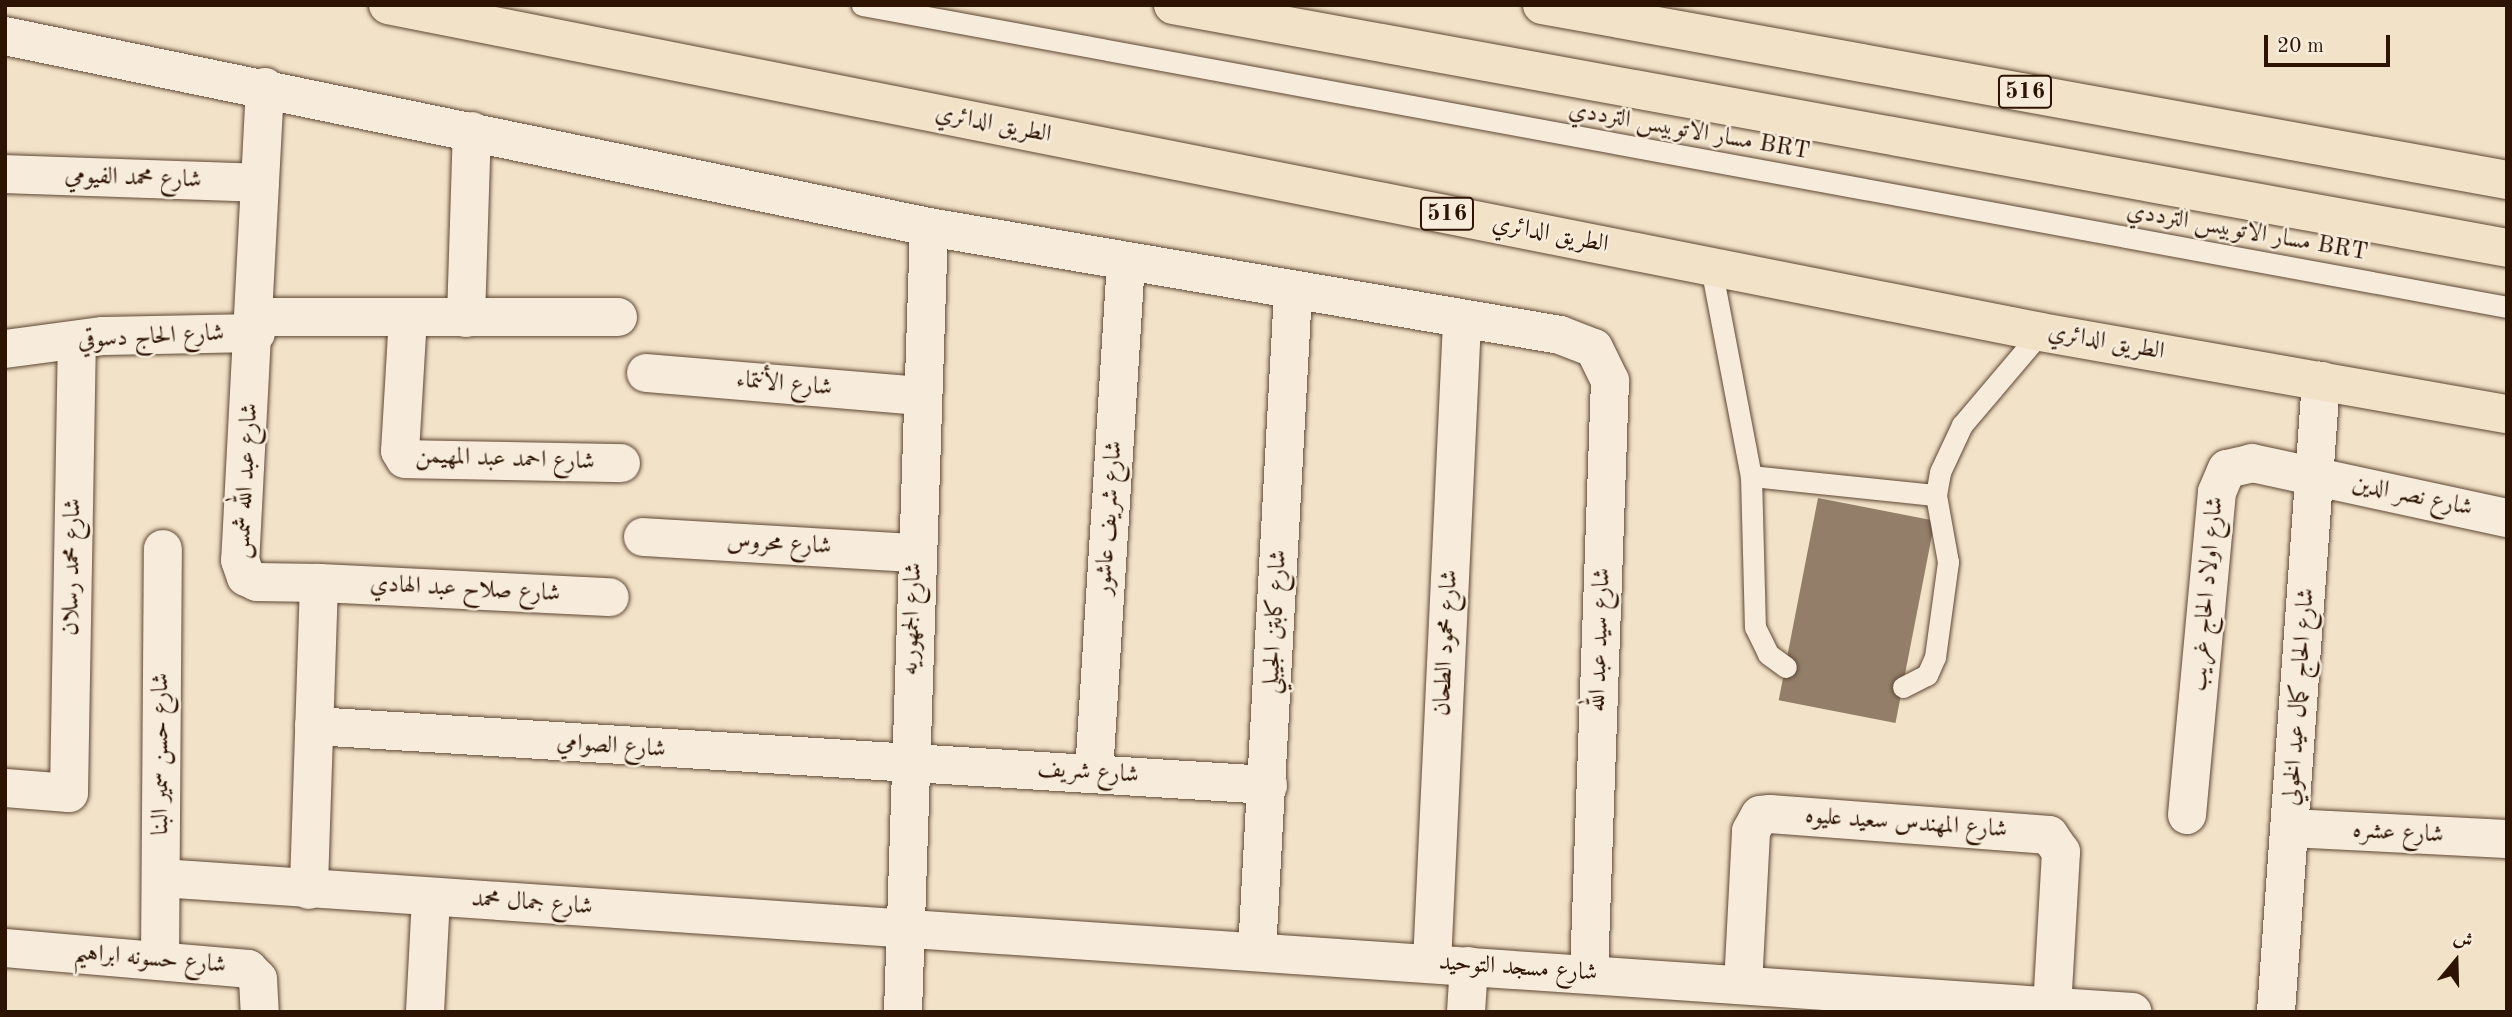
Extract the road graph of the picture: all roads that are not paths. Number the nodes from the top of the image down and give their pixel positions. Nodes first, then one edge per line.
1 (388, 5) edge
2 (862, 5) edge
3 (1173, 5) edge
4 (1542, 5) edge
5 (5, 36) edge
6 (265, 87) junction
7 (472, 131) junction
8 (5, 174) edge
9 (2507, 180) edge
10 (260, 183) junction
11 (929, 227) junction
12 (2507, 248) edge
13 (1126, 262) junction
14 (1711, 267) junction
15 (1293, 292) junction
16 (2507, 307) edge
17 (408, 317) junction
18 (466, 317) junction
19 (618, 317) dead end
20 (1462, 322) junction
21 (256, 325) junction
22 (2041, 332) junction
23 (77, 342) junction
24 (5, 349) edge
25 (646, 373) dead end
26 (2321, 381) junction
27 (922, 396) junction
28 (2507, 414) edge
29 (621, 463) dead end
30 (1751, 476) junction
31 (2317, 477) junction
32 (1936, 495) junction
33 (2507, 518) edge
34 (643, 537) dead end
35 (163, 549) dead end
36 (915, 553) junction
37 (319, 583) junction
38 (610, 597) dead end
39 (1786, 667) dead end
40 (1903, 687) dead end
41 (314, 726) junction
42 (907, 761) junction
43 (1094, 773) junction
44 (1268, 785) junction
45 (5, 788) edge
46 (2187, 815) dead end
47 (2290, 828) junction
48 (2507, 839) edge
49 (161, 878) junction
50 (309, 890) junction
51 (431, 898) junction
52 (903, 928) junction
53 (5, 948) edge
54 (1257, 951) junction
55 (160, 960) junction
56 (1450, 965) junction
57 (1589, 974) junction
58 (1743, 985) junction
59 (1692, 996) edge
60 (1857, 1002) edge
61 (2032, 1007) edge
62 (260, 1012) edge
63 (425, 1012) edge
64 (903, 1012) edge
65 (1466, 1012) edge
66 (2132, 1012) edge
67 (2276, 1012) edge

1 - 14 highway, الطريق الدائري / 516
2 - 16 lane, مسار الاتوبيس الترددي BRT
3 - 12 highway
4 - 9 highway, 516
5 - 6 street, شارع سيد عبد الله
6 - 7 street, شارع سيد عبد الله
6 - 10 street, شارع عبد الله شمس
7 - 11 street, شارع سيد عبد الله
7 - 18 street
8 - 10 street, شارع محمد الفيومي
10 - 21 street, شارع عبد الله شمس
11 - 13 street, شارع سيد عبد الله
11 - 27 street, شارع الجمهوريه
13 - 15 street, شارع سيد عبد الله
13 - 43 street, شارع شريف عاشور
14 - 22 highway, الطريق الدائري / 516
14 - 30 lane
15 - 20 street, شارع سيد عبد الله
15 - 44 street, شارع كابتن الجيبلي
17 - 18 street, شارع الحاج دسوقي
17 - 21 street, شارع الحاج دسوقي
17 - 29 street, شارع احمد عبد المهيمن
18 - 19 street, شارع الحاج دسوقي
20 - 56 street, شارع محمود الطحان
20 - 57 street, شارع سيد عبد الله
21 - 23 street, شارع الحاج دسوقي
21 - 37 street, شارع عبد الله شمس
22 - 26 highway, الطريق الدائري / 516
22 - 32 lane
23 - 24 street, شارع الحاج دسوقي
23 - 45 street, شارع محمد رسلان
25 - 27 street, شارع الأنتماء
26 - 28 highway, الطريق الدائري / 516
26 - 31 street, شارع الحاج كمال عيد الخولي
27 - 36 street, شارع الجمهوريه
30 - 32 lane
30 - 39 lane
31 - 33 street, شارع نصر الدين
31 - 46 street, شارع اولاد الحاج غريب
31 - 47 street, شارع الحاج كمال عيد الخولي
32 - 40 lane
34 - 36 street, شارع محروس
35 - 49 street, شارع حسن سمير البنا
36 - 42 street, شارع الجمهوريه
37 - 38 street, شارع صلاح عبد الهادي
37 - 41 street
41 - 42 street, شارع الصوامي
41 - 50 street
42 - 43 street, شارع شريف
42 - 52 street, شارع الجمهوريه
43 - 44 street, شارع شريف
44 - 54 street, شارع كابتن الجيبلي
47 - 48 street, شارع عشره
47 - 67 street, شارع الحاج كمال عيد الخولي
49 - 50 street, شارع جمال محمد
49 - 55 street, شارع حسن سمير البنا
50 - 51 street, شارع جمال محمد
51 - 52 street, شارع جمال محمد
51 - 63 street
52 - 54 street, شارع مسجد التوحيد
52 - 64 street, شارع الجمهوريه
53 - 55 street, شارع حسونه ابراهيم
54 - 56 street, شارع مسجد التوحيد
55 - 62 street, شارع حسونه ابراهيم
56 - 57 street, شارع مسجد التوحيد
56 - 65 street, شارع محمود الطحان
57 - 59 street, شارع مسجد التوحيد
58 - 59 street, شارع مسجد التوحيد
58 - 60 street, شارع مسجد التوحيد
58 - 61 street, شارع المهندس سعيد عليوه
60 - 61 street, شارع مسجد التوحيد
61 - 66 street, شارع مسجد التوحيد

